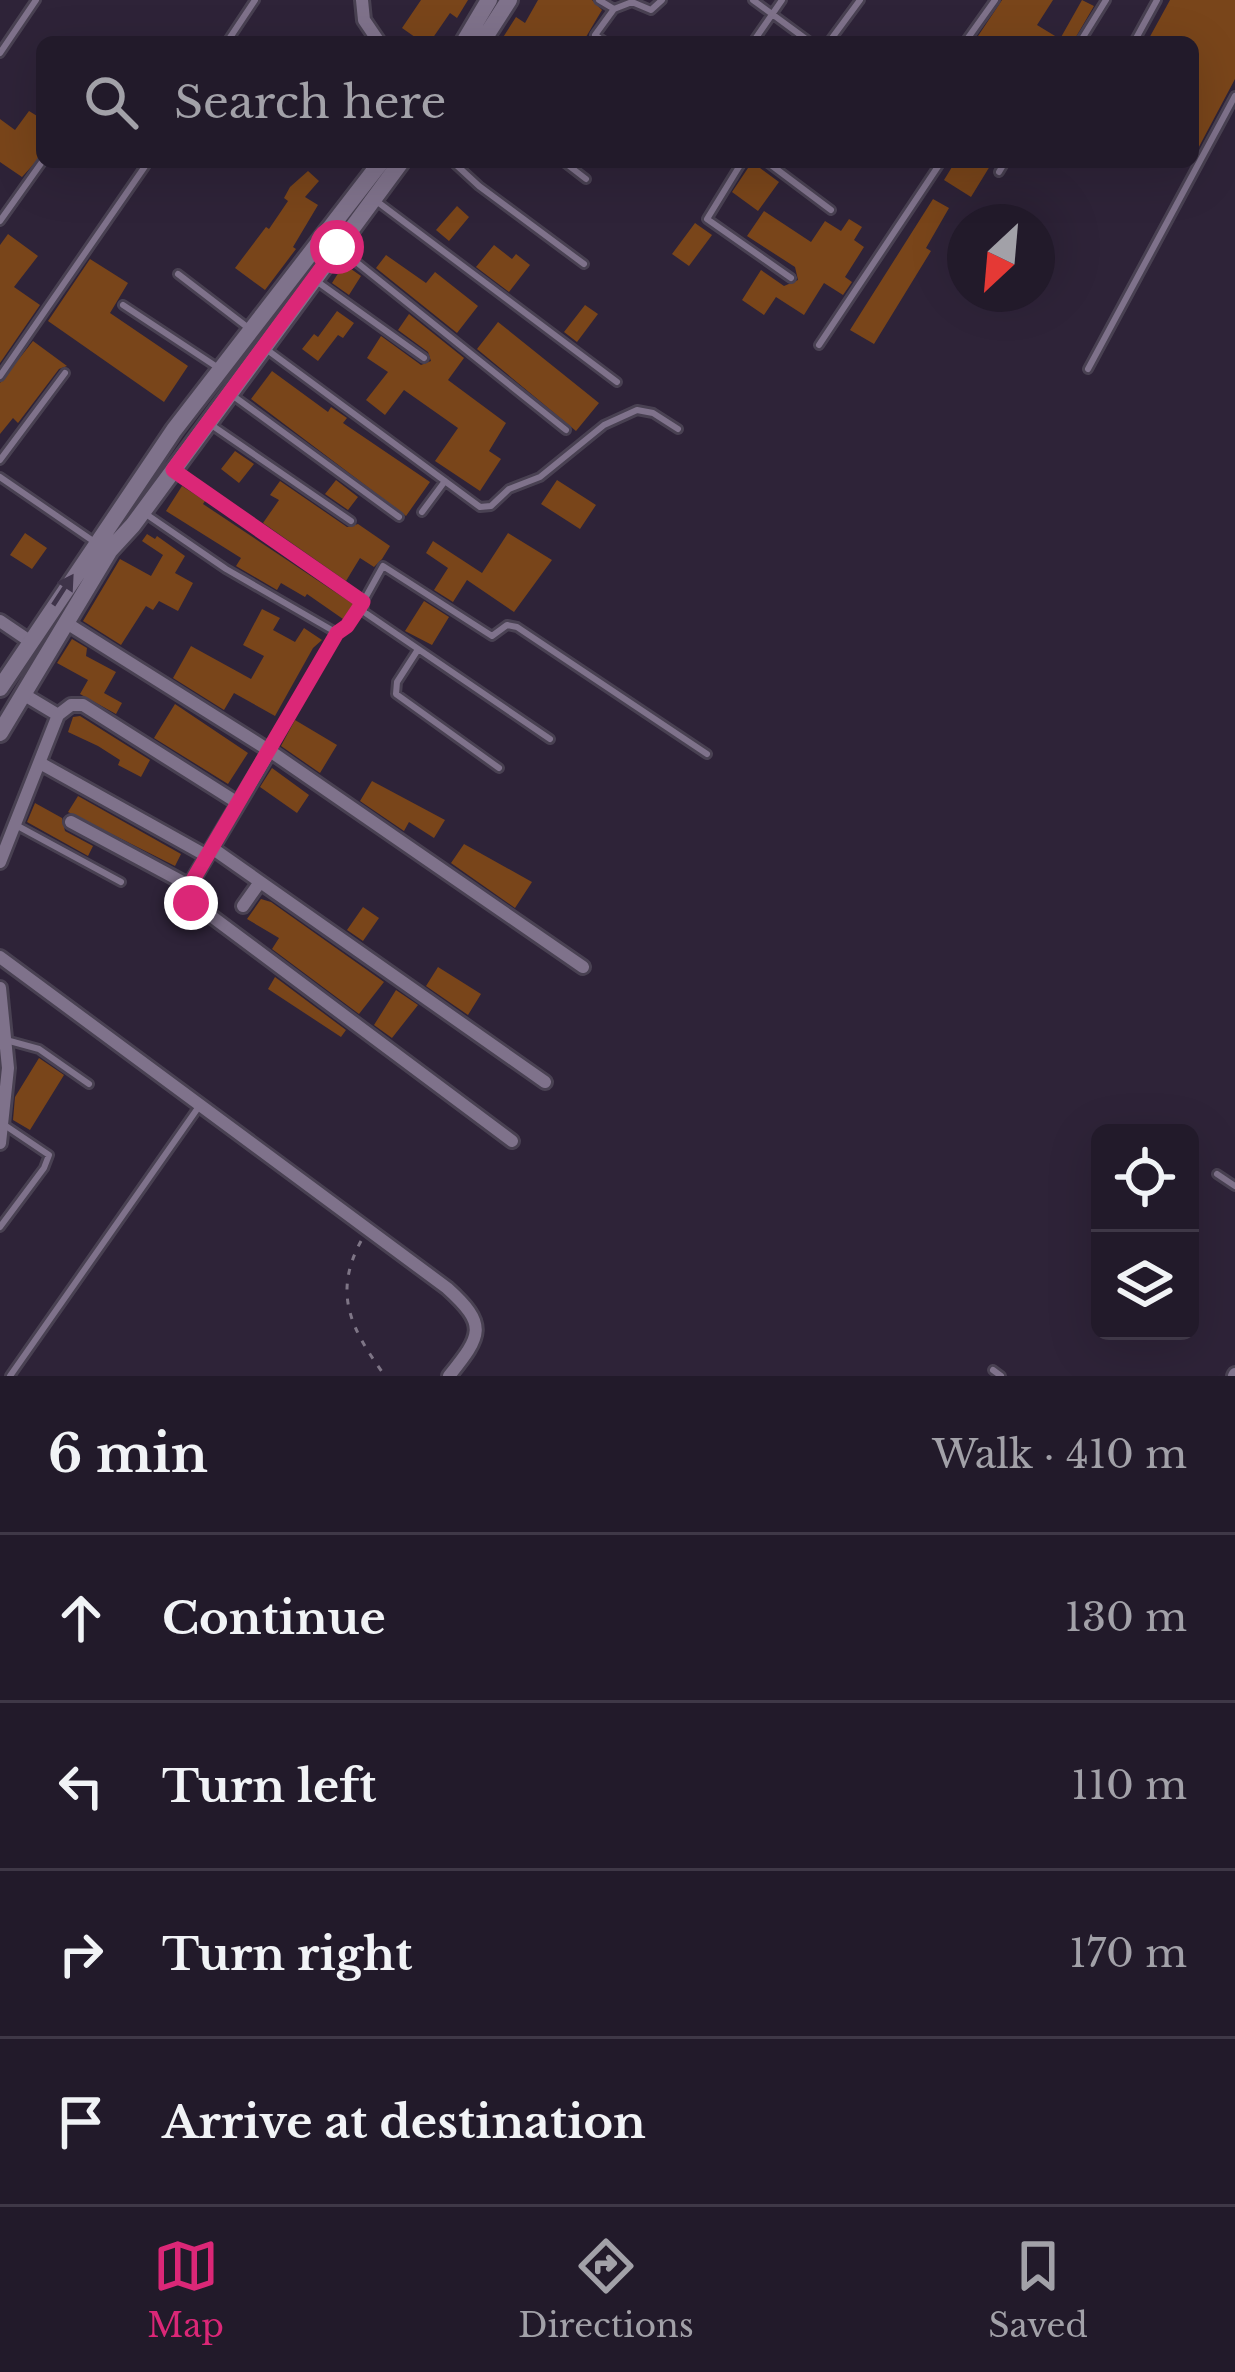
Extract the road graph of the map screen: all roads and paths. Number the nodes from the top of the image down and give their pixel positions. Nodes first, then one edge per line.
1 (37, 0) edge
2 (255, 0) edge
3 (362, 0) edge
4 (489, 0) edge
5 (509, 0) edge
6 (599, 0) edge
7 (662, 0) edge
8 (753, 0) edge
9 (782, 0) edge
10 (860, 0) edge
11 (995, 0) edge
12 (1106, 0) edge
13 (1157, 0) edge
14 (614, 10) junction
15 (772, 14) junction
16 (231, 36) edge
17 (375, 36) edge
18 (468, 36) edge
19 (486, 36) edge
20 (594, 36) edge
21 (757, 36) edge
22 (802, 36) edge
23 (833, 36) edge
24 (969, 36) edge
25 (1084, 36) edge
26 (1137, 36) edge
27 (1, 49) edge
28 (1235, 96) edge
29 (1199, 163) edge
30 (38, 168) edge
31 (144, 168) edge
32 (376, 168) edge
33 (396, 168) edge
34 (460, 168) edge
35 (572, 168) edge
36 (738, 168) edge
37 (775, 168) edge
38 (937, 168) edge
39 (1001, 168) edge
40 (1196, 168) edge
41 (999, 172) dead end
42 (586, 179) dead end
43 (373, 199) junction
44 (831, 210) dead end
45 (0, 221) edge
46 (337, 247) junction
47 (584, 264) dead end
48 (178, 274) dead end
49 (791, 278) dead end
50 (314, 279) junction
51 (123, 305) dead end
52 (251, 330) junction
53 (818, 345) dead end
54 (263, 347) junction
55 (424, 358) dead end
56 (1088, 369) dead end
57 (222, 371) junction
58 (65, 373) dead end
59 (0, 376) edge
60 (617, 382) dead end
61 (230, 393) junction
62 (208, 423) junction
63 (678, 429) dead end
64 (566, 430) dead end
65 (0, 460) edge
66 (173, 470) junction
67 (0, 477) edge
68 (445, 481) junction
69 (143, 512) junction
70 (422, 512) dead end
71 (399, 517) dead end
72 (351, 521) dead end
73 (102, 546) junction
74 (363, 602) junction
75 (0, 621) edge
76 (65, 622) junction
77 (337, 633) junction
78 (31, 642) junction
79 (417, 650) junction
80 (0, 688) edge
81 (23, 694) junction
82 (58, 715) junction
83 (0, 733) edge
84 (550, 739) dead end
85 (270, 751) junction
86 (707, 754) dead end
87 (40, 763) junction
88 (499, 768) dead end
89 (238, 803) junction
90 (71, 822) dead end
91 (14, 824) junction
92 (210, 852) junction
93 (0, 862) edge
94 (121, 882) dead end
95 (260, 882) junction
96 (190, 886) junction
97 (243, 906) dead end
98 (0, 957) edge
99 (583, 968) dead end
100 (0, 988) edge
101 (6, 1040) junction
102 (545, 1082) dead end
103 (89, 1084) dead end
104 (200, 1105) junction
105 (3, 1124) edge
106 (512, 1141) dead end
107 (0, 1143) edge
108 (1217, 1174) dead end
109 (1235, 1186) edge
110 (0, 1227) edge
111 (368, 1230) junction
112 (993, 1370) dead end
113 (10, 1376) edge
114 (385, 1376) edge
115 (449, 1376) edge
116 (1001, 1376) edge

1 - 27 lane
2 - 16 lane
3 - 17 street
4 - 18 main road
5 - 19 main road
6 - 14 lane
7 - 14 lane
8 - 15 lane
9 - 15 lane
10 - 23 lane
11 - 24 lane
12 - 25 lane
13 - 26 lane
14 - 20 lane
15 - 21 lane
15 - 22 lane
28 - 29 lane
30 - 45 lane
31 - 59 lane
32 - 52 main road
33 - 43 main road
34 - 47 lane
35 - 42 lane
36 - 49 lane
37 - 44 lane
38 - 53 lane
39 - 41 lane
40 - 56 lane
43 - 46 main road
43 - 60 lane
46 - 50 main road
46 - 64 lane
48 - 52 lane
50 - 54 main road
50 - 55 lane
51 - 57 lane
52 - 57 main road
54 - 61 main road
54 - 68 lane
57 - 73 main road
58 - 65 lane
61 - 62 main road
61 - 71 lane
62 - 66 main road
62 - 72 lane
63 - 68 lane
66 - 69 main road
66 - 74 lane
67 - 73 lane
68 - 70 lane
69 - 73 main road
69 - 77 lane
73 - 76 main road
78 -> 73 main road
74 - 77 lane
74 - 79 lane
74 - 86 lane
75 - 78 street
76 - 81 main road
76 - 85 street
77 - 85 lane
78 - 80 main road
79 - 84 lane
79 - 88 lane
81 - 82 street
81 - 83 main road
82 - 87 street
82 - 89 street
85 - 89 street
85 - 99 street
87 - 91 street
87 - 92 street
89 - 92 street
90 - 96 street
91 - 93 street
91 - 94 lane
92 - 95 street
92 - 96 street
95 - 97 street
95 - 102 street
96 - 106 street
98 - 104 street
100 - 101 street
101 - 103 lane
101 - 105 street
104 - 111 street
104 - 113 lane
105 - 107 street
105 - 110 lane
108 - 109 lane
111 - 114 path
111 - 115 street
112 - 116 lane

